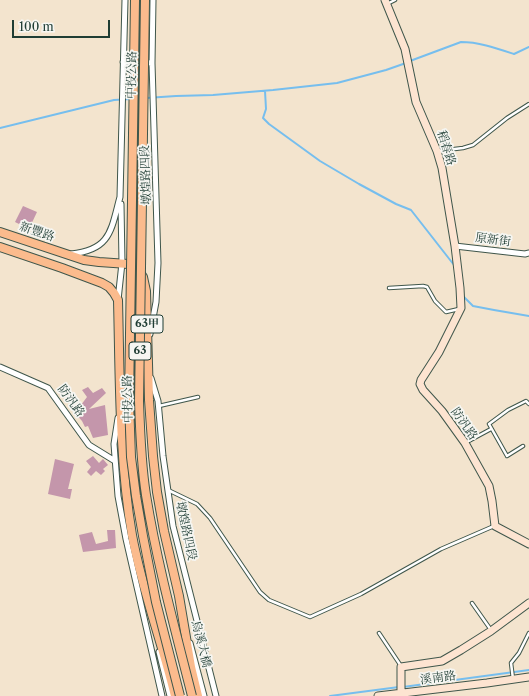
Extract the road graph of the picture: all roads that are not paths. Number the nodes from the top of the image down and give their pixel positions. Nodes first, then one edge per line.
1 (125, 0) edge
2 (135, 0) edge
3 (145, 0) edge
4 (153, 0) edge
5 (395, 0) edge
6 (385, 2) edge
7 (123, 62) junction
8 (152, 63) junction
9 (529, 104) edge
10 (437, 151) junction
11 (120, 197) junction
12 (0, 232) edge
13 (455, 246) junction
14 (0, 247) edge
15 (529, 253) edge
16 (66, 255) junction
17 (122, 263) junction
18 (389, 288) dead end
19 (118, 300) junction
20 (461, 308) junction
21 (147, 349) junction
22 (0, 367) edge
23 (148, 369) junction
24 (198, 397) dead end
25 (120, 401) junction
26 (529, 404) edge
27 (159, 406) junction
28 (491, 429) junction
29 (465, 443) junction
30 (522, 446) dead end
31 (115, 461) junction
32 (168, 490) junction
33 (495, 526) junction
34 (529, 544) edge
35 (178, 596) junction
36 (472, 603) dead end
37 (529, 603) edge
38 (148, 604) junction
39 (491, 631) junction
40 (379, 633) dead end
41 (529, 633) edge
42 (401, 668) junction
43 (529, 677) edge
44 (513, 679) junction
45 (401, 693) junction
46 (162, 696) edge
47 (170, 696) edge
48 (175, 696) edge
49 (180, 696) edge
50 (192, 696) edge
51 (198, 696) edge
52 (204, 696) edge
53 (216, 696) edge
54 (378, 696) edge

1 - 7 street, 墩煌路四段
2 - 49 main road, 中投公路 / 63, bridge
3 - 50 main road, 中投公路 / 63, bridge
4 - 8 street, 墩煌路四段
5 - 6 lane
6 - 10 street, 稻春路
7 - 8 street
7 - 11 street, 墩煌路四段
8 - 21 street, 墩煌路四段
9 - 10 lane
10 - 13 street, 稻春路
11 - 16 street, 墩煌路四段
11 - 17 street
12 - 16 main road, 新豐路 / 63甲
13 - 15 street, 原新街
13 - 20 street, 稻春路
14 - 19 main road
16 - 17 main road, 63甲
17 - 19 street
17 - 21 main road, 63甲
18 - 20 lane
19 - 25 main road, 63甲
20 - 29 street, 防汎路
21 - 23 main road, 63甲
22 - 31 street, 防汎路
23 - 27 street, 墩煌路四段
23 - 35 main road, 63甲
24 - 27 lane
25 - 31 street
25 - 38 main road, 63甲
26 - 28 lane
27 - 32 street, 墩煌路四段
28 - 29 lane
28 - 30 lane
29 - 33 street, 防汎路
31 - 46 street
32 - 33 lane
32 - 53 street, 墩煌路四段
33 - 34 street
35 - 51 main road
35 - 52 street, 烏溪大橋
36 - 39 lane
37 - 39 street
38 - 47 street
38 - 48 main road
39 - 42 street
40 - 42 lane
41 - 44 lane
42 - 45 street
43 - 44 street, 溪南路
44 - 45 street, 溪南路
45 - 54 street, 溪南路

